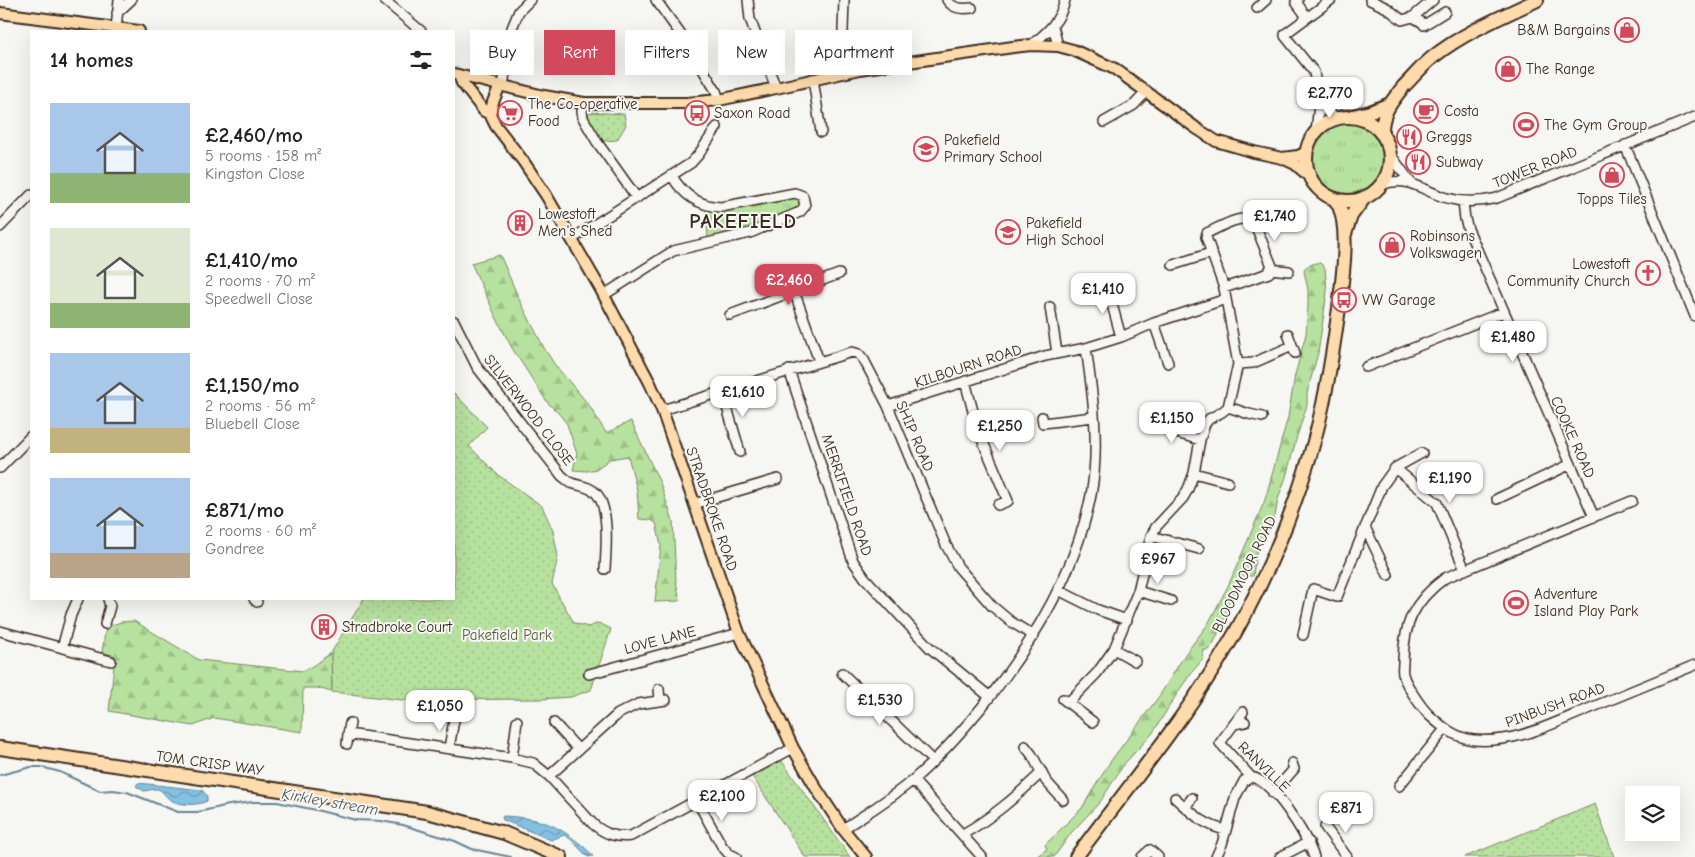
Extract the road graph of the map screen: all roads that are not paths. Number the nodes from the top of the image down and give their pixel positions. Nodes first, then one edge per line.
1 (119, 0) edge
2 (131, 0) edge
3 (384, 0) edge
4 (530, 0) edge
5 (656, 0) edge
6 (748, 0) edge
7 (844, 0) edge
8 (947, 0) edge
9 (1065, 0) edge
10 (1266, 0) edge
11 (1331, 0) edge
12 (1370, 0) edge
13 (1433, 0) edge
14 (1537, 0) edge
15 (1296, 1) edge
16 (972, 8) dead end
17 (1257, 8) dead end
18 (1445, 12) dead end
19 (0, 13) edge
20 (117, 13) junction
21 (1306, 17) junction
22 (1413, 17) junction
23 (1053, 26) junction
24 (116, 28) junction
25 (128, 30) edge
26 (420, 30) edge
27 (843, 30) edge
28 (1031, 45) junction
29 (1058, 46) junction
30 (912, 61) edge
31 (456, 74) edge
32 (830, 75) edge
33 (813, 79) junction
34 (502, 86) junction
35 (776, 88) junction
36 (1147, 92) junction
37 (719, 100) junction
38 (584, 103) junction
39 (1319, 104) junction
40 (1390, 104) junction
41 (490, 114) junction
42 (1695, 117) edge
43 (1344, 118) junction
44 (1104, 122) dead end
45 (717, 127) dead end
46 (821, 132) dead end
47 (1316, 132) junction
48 (1382, 134) junction
49 (1625, 145) junction
50 (1307, 152) junction
51 (1390, 154) junction
52 (1282, 158) junction
53 (672, 176) junction
54 (1310, 177) junction
55 (1411, 183) junction
56 (1381, 185) junction
57 (30, 196) edge
58 (1366, 197) junction
59 (637, 198) junction
60 (1333, 198) junction
61 (1463, 202) junction
62 (0, 227) edge
63 (1344, 234) junction
64 (572, 239) junction
65 (1211, 253) junction
66 (1173, 265) dead end
67 (1270, 270) junction
68 (1289, 271) dead end
69 (838, 274) dead end
70 (1107, 286) dead end
71 (1224, 288) junction
72 (794, 291) junction
73 (604, 295) junction
74 (1226, 299) junction
75 (1050, 306) dead end
76 (1503, 312) junction
77 (730, 315) dead end
78 (1695, 316) edge
79 (455, 323) edge
80 (1154, 323) junction
81 (1288, 334) dead end
82 (1122, 337) junction
83 (1086, 348) junction
84 (1057, 353) junction
85 (819, 361) junction
86 (1168, 363) dead end
87 (1238, 364) junction
88 (1366, 367) dead end
89 (789, 370) junction
90 (965, 381) junction
91 (722, 390) junction
92 (888, 406) junction
93 (1228, 407) junction
94 (662, 410) junction
95 (1093, 416) junction
96 (1262, 417) dead end
97 (1158, 422) dead end
98 (1043, 424) dead end
99 (30, 437) edge
100 (1200, 440) junction
101 (740, 452) dead end
102 (1422, 453) dead end
103 (1570, 464) junction
104 (0, 468) edge
105 (1395, 468) junction
106 (1194, 472) junction
107 (778, 479) dead end
108 (1228, 482) dead end
109 (1497, 499) dead end
110 (1632, 501) dead end
111 (694, 504) junction
112 (998, 505) dead end
113 (1594, 517) junction
114 (1365, 527) junction
115 (1151, 536) junction
116 (1199, 550) dead end
117 (605, 569) dead end
118 (1465, 570) junction
119 (1388, 575) dead end
120 (1058, 590) junction
121 (1138, 591) junction
122 (78, 600) edge
123 (108, 600) edge
124 (1171, 601) dead end
125 (1127, 620) junction
126 (105, 624) dead end
127 (0, 631) edge
128 (739, 633) junction
129 (1303, 635) dead end
130 (1034, 636) junction
131 (62, 648) junction
132 (1114, 650) junction
133 (111, 661) dead end
134 (1134, 662) dead end
135 (1695, 665) edge
136 (842, 673) dead end
137 (589, 674) dead end
138 (659, 689) dead end
139 (990, 697) junction
140 (1243, 712) dead end
141 (454, 720) dead end
142 (517, 721) dead end
143 (1245, 722) dead end
144 (350, 723) dead end
145 (554, 723) dead end
146 (1093, 723) dead end
147 (1234, 724) junction
148 (1445, 729) junction
149 (348, 734) junction
150 (347, 744) dead end
151 (0, 748) edge
152 (449, 748) junction
153 (793, 748) junction
154 (578, 749) junction
155 (1025, 750) dead end
156 (512, 758) junction
157 (934, 761) junction
158 (1296, 768) dead end
159 (1042, 772) junction
160 (549, 776) junction
161 (1251, 777) junction
162 (913, 780) junction
163 (1399, 786) dead end
164 (1273, 793) junction
165 (1063, 797) dead end
166 (1175, 798) dead end
167 (1192, 798) dead end
168 (696, 799) junction
169 (1184, 807) junction
170 (1325, 827) dead end
171 (843, 830) junction
172 (1226, 830) junction
173 (963, 834) junction
174 (1309, 842) junction
175 (560, 857) edge
176 (736, 857) edge
177 (866, 857) edge
178 (982, 857) edge
179 (1076, 857) edge
180 (1142, 857) edge
181 (1158, 857) edge
182 (1216, 857) edge
183 (1280, 857) edge
184 (1314, 857) edge
185 (1348, 857) edge

1 - 20 street
2 - 20 street
3 - 26 street
4 - 34 street
5 - 37 street
6 - 35 street
7 - 27 street
8 - 16 street
9 - 23 street
10 - 17 street
11 - 21 street
12 - 22 street
13 - 22 street
14 - 40 highway
15 - 21 street
18 - 22 street
19 - 24 main road
20 - 24 street
21 - 39 street
23 - 28 street
23 - 29 street
24 - 25 main road
28 - 29 main road
28 - 30 main road
29 - 36 main road
31 - 34 main road
31 - 41 main road, STRADBROKE ROAD
32 - 33 main road
33 - 35 main road
33 - 46 street
34 - 38 main road
34 - 41 main road
35 - 37 main road
36 - 44 street
36 - 52 main road
37 - 38 main road
38 - 59 street
39 - 43 street
39 - 47 street
40 - 43 highway
40 - 48 highway
41 - 64 main road, STRADBROKE ROAD
42 - 49 street, TOWER ROAD
43 - 47 highway
43 - 48 highway
45 - 53 street
47 - 50 highway
48 - 51 highway
49 - 61 street, TOWER ROAD
49 - 78 street
50 - 52 main road
50 - 54 highway
51 - 55 street
51 - 56 highway
52 - 54 main road
53 - 59 street
53 - 73 street
54 - 60 highway
55 - 56 street, TOWER ROAD
55 - 61 street, TOWER ROAD
56 - 58 highway
57 - 62 street
58 - 60 highway
58 - 63 highway, BLOODMOOR ROAD
59 - 64 street
60 - 63 highway, BLOODMOOR ROAD
61 - 76 street, COOKE ROAD
63 - 179 highway, BLOODMOOR ROAD
64 - 73 main road, STRADBROKE ROAD
65 - 66 street
65 - 67 street
65 - 71 street
67 - 68 street
67 - 71 street
69 - 72 street
70 - 82 street
71 - 74 street
72 - 77 street
72 - 85 street
73 - 94 main road, STRADBROKE ROAD
74 - 80 street, KILBOURN ROAD
74 - 87 street
75 - 84 street
76 - 88 street
76 - 103 street, COOKE ROAD
79 - 117 street, SILVERWOOD CLOSE
80 - 82 street, KILBOURN ROAD
80 - 86 street
81 - 87 street
82 - 83 street, KILBOURN ROAD
83 - 84 street, KILBOURN ROAD
83 - 95 street
84 - 90 street, KILBOURN ROAD
85 - 89 street, SHIP ROAD
85 - 92 street, SHIP ROAD
87 - 93 street
89 - 91 street, SHIP ROAD
89 - 139 street, MERRIFIELD ROAD
90 - 92 street, KILBOURN ROAD
90 - 112 street
91 - 94 street, SHIP ROAD
91 - 101 street
92 - 130 street, SHIP ROAD
93 - 96 street
93 - 100 street
94 - 111 main road, STRADBROKE ROAD
95 - 98 street
95 - 120 street
97 - 100 street
99 - 104 street
100 - 106 street
102 - 105 street
103 - 109 street
103 - 113 street, COOKE ROAD
105 - 114 street
105 - 118 street
106 - 108 street
106 - 115 street
107 - 111 street
110 - 113 street, PINBUSH ROAD
111 - 128 main road, STRADBROKE ROAD
113 - 118 street, PINBUSH ROAD
114 - 119 street
114 - 129 street
115 - 116 street
115 - 121 street
118 - 148 street, PINBUSH ROAD
120 - 125 street
120 - 130 street
121 - 124 street
121 - 125 street
122 - 131 street
123 - 126 street
125 - 132 street
127 - 131 street
128 - 137 street, LOVE LANE
128 - 153 main road, STRADBROKE ROAD
130 - 139 street
131 - 133 street
132 - 134 street
132 - 146 street
135 - 148 street, PINBUSH ROAD
136 - 157 street
138 - 154 street
139 - 157 street
140 - 147 street, RANVILLE
141 - 152 street
142 - 156 street
143 - 147 street, RANVILLE
144 - 149 street
145 - 154 street
147 - 161 street, RANVILLE
148 - 163 street
149 - 150 street
149 - 152 street
151 - 175 highway, TOM CRISP WAY
152 - 156 street
153 - 168 street
153 - 171 main road, STRADBROKE ROAD
154 - 160 street
155 - 159 street
156 - 160 street
157 - 162 street
158 - 164 street
159 - 165 street
159 - 173 street
160 - 168 street
161 - 164 street, RANVILLE
161 - 172 street
162 - 171 street
162 - 173 street
164 - 174 street, RANVILLE
166 - 169 street
167 - 169 street
168 - 176 street
169 - 172 street
170 - 185 street
171 - 177 main road, STRADBROKE ROAD
172 - 182 street
173 - 178 street
174 - 183 street
174 - 184 street, RANVILLE
180 - 181 street

